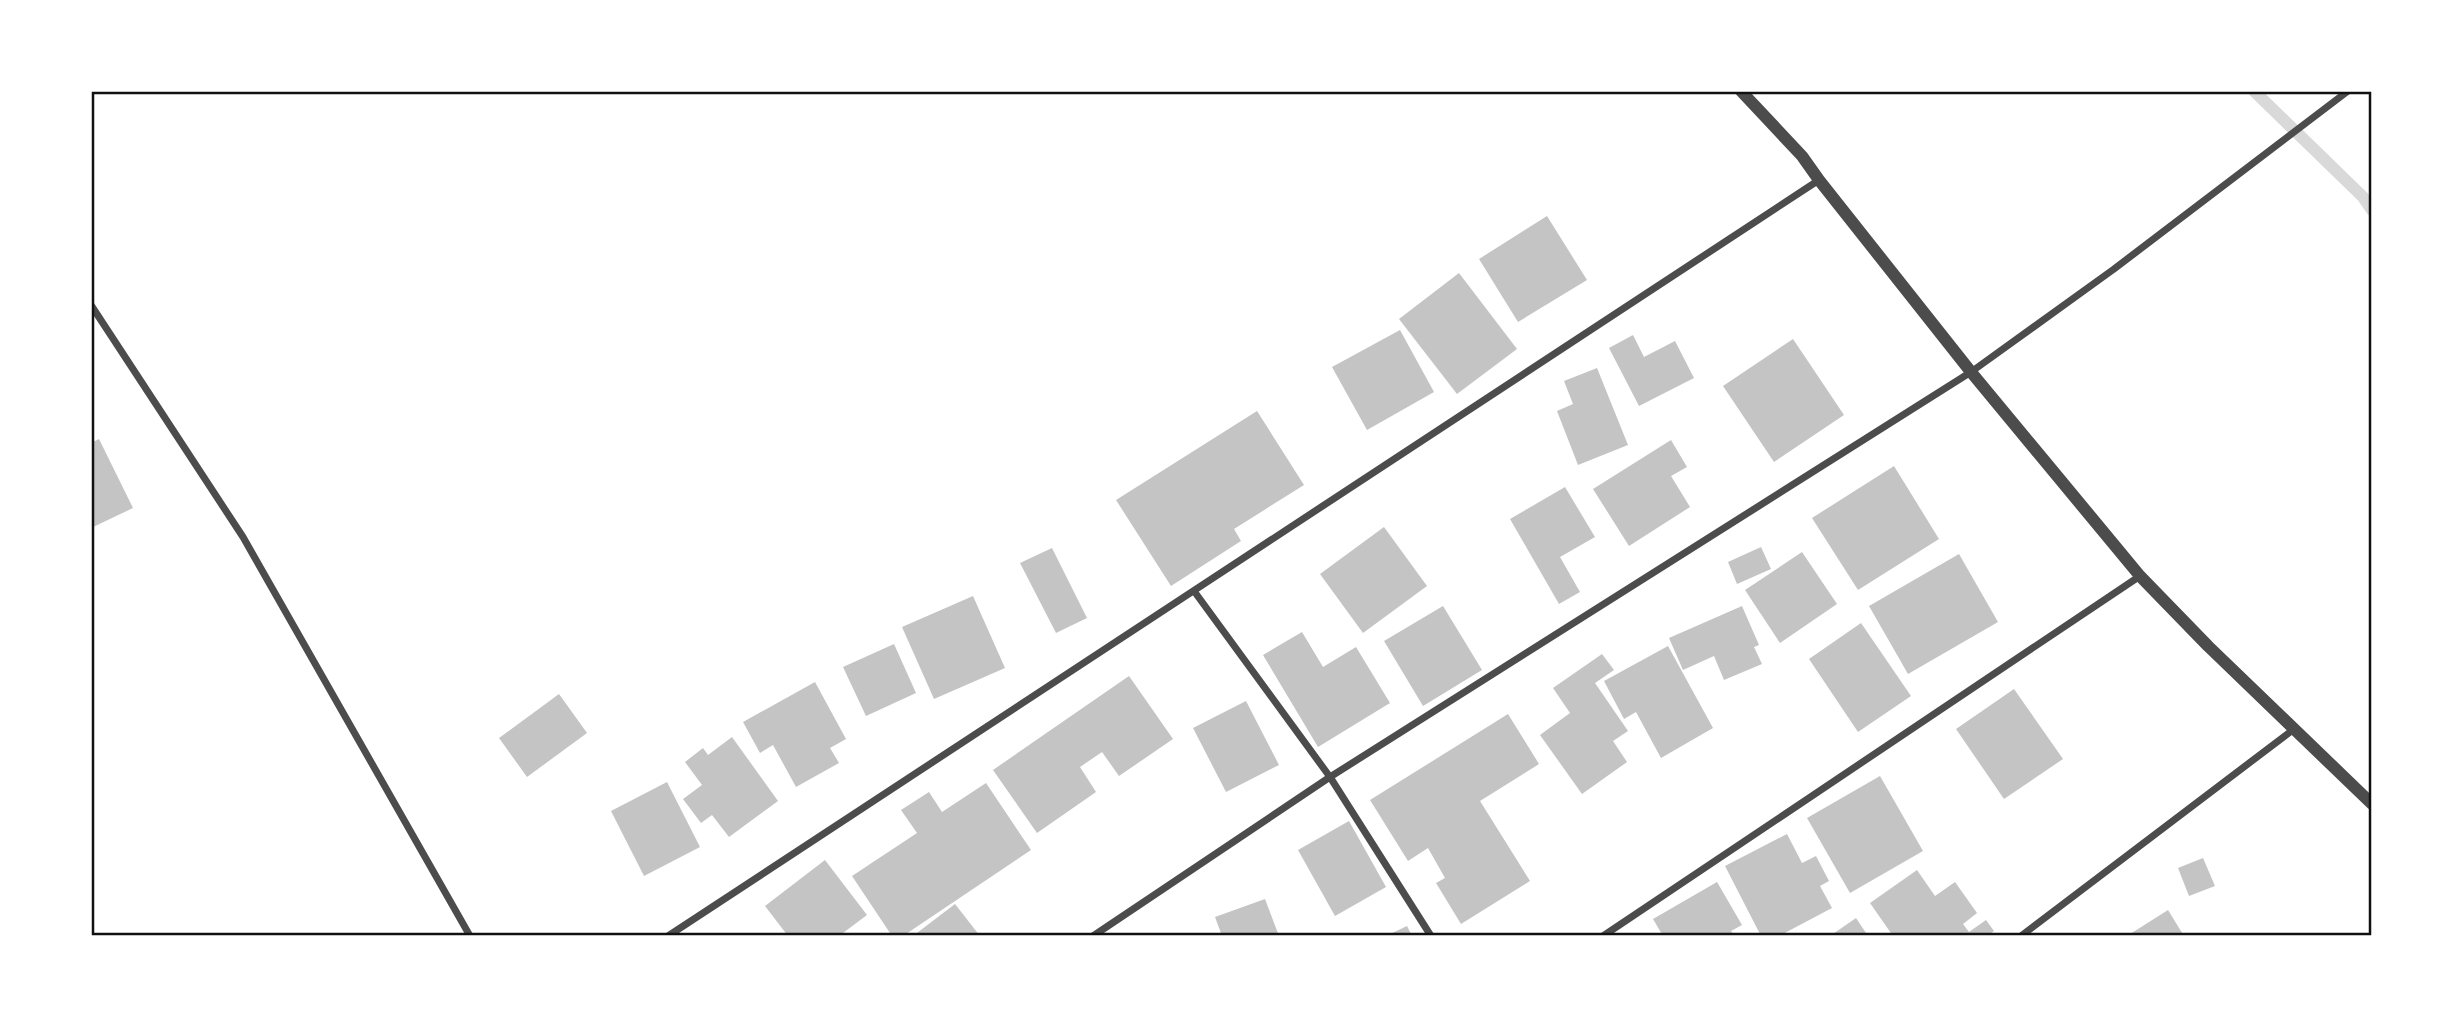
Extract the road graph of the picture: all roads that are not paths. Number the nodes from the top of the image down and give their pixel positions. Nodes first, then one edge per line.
1 (1741, 91) edge
2 (2348, 91) edge
3 (1819, 180) junction
4 (91, 305) edge
5 (1971, 372) junction
6 (2140, 576) junction
7 (1194, 591) junction
8 (2294, 729) junction
9 (1330, 777) junction
10 (2372, 804) edge
11 (470, 936) edge
12 (668, 936) edge
13 (1093, 936) edge
14 (1432, 936) edge
15 (1603, 936) edge
16 (2021, 936) edge

1 - 3 street
2 - 5 street
3 - 5 street
3 - 7 street
4 - 11 street
5 - 6 street
5 - 9 street
6 - 8 street
6 - 15 street
7 - 9 street
7 - 12 street
8 - 10 street
8 - 16 street
9 - 13 street
9 - 14 street

